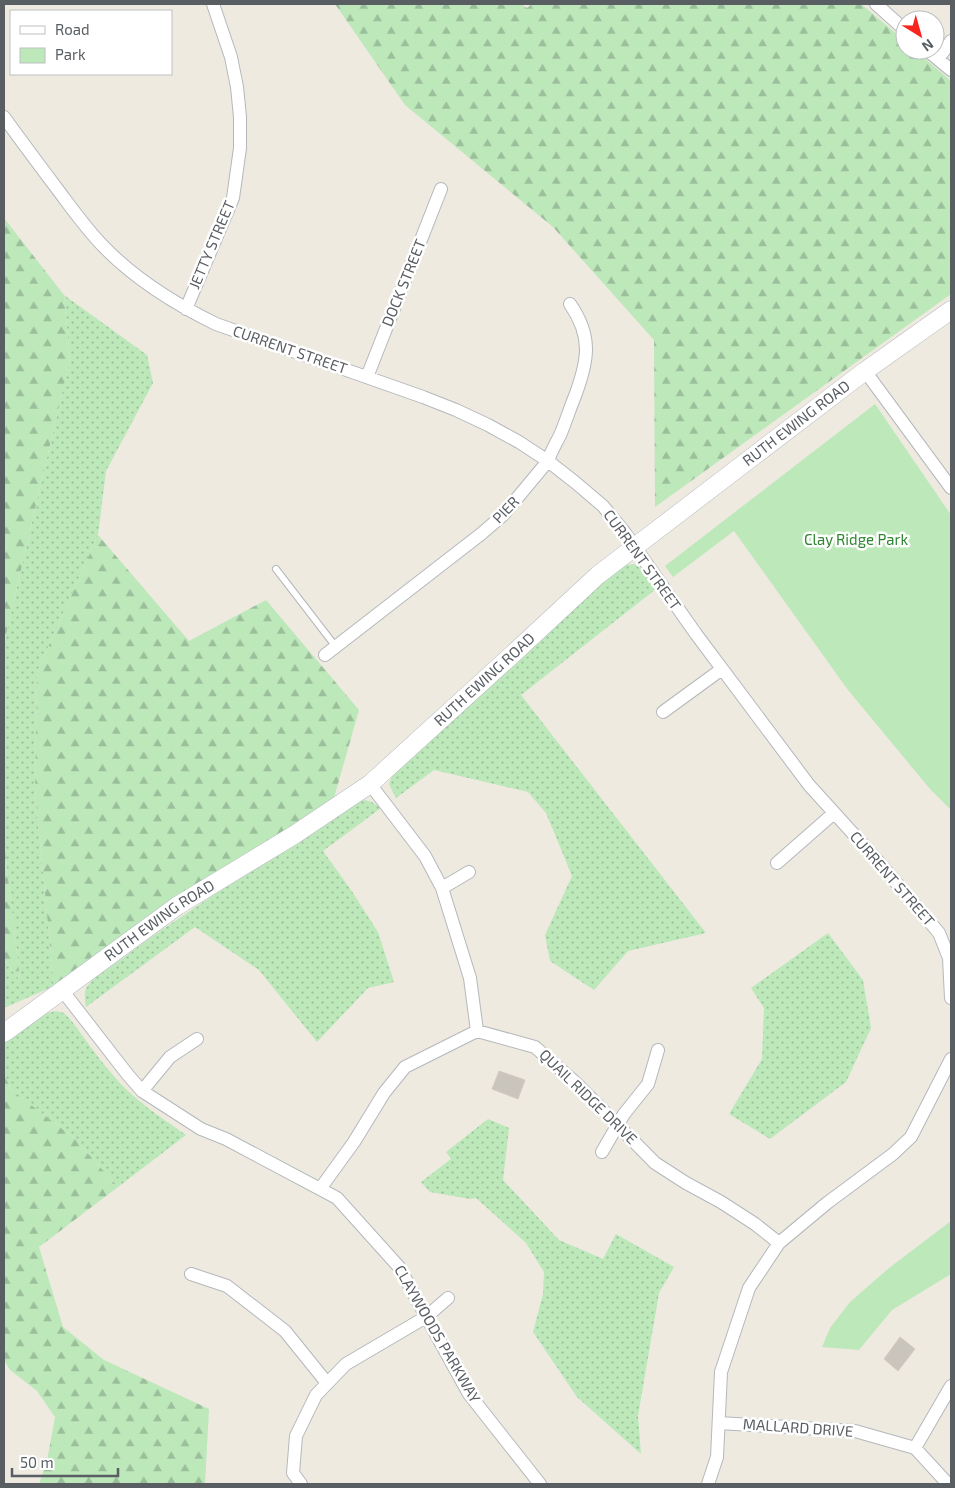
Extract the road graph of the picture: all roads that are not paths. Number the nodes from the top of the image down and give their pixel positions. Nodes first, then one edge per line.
1 (213, 4) edge
2 (876, 4) edge
3 (895, 21) edge
4 (939, 60) edge
5 (951, 70) edge
6 (4, 117) edge
7 (8, 132) edge
8 (441, 189) dead end
9 (570, 304) dead end
10 (186, 309) junction
11 (951, 310) edge
12 (865, 371) junction
13 (367, 377) junction
14 (548, 461) junction
15 (951, 488) edge
16 (634, 547) junction
17 (276, 569) dead end
18 (336, 647) junction
19 (326, 655) dead end
20 (722, 669) junction
21 (664, 712) dead end
22 (370, 784) junction
23 (834, 813) junction
24 (777, 863) dead end
25 (469, 872) dead end
26 (442, 888) junction
27 (62, 990) junction
28 (951, 998) edge
29 (476, 1031) junction
30 (4, 1033) edge
31 (197, 1039) dead end
32 (658, 1050) dead end
33 (951, 1059) edge
34 (142, 1091) junction
35 (617, 1124) junction
36 (602, 1152) dead end
37 (320, 1189) junction
38 (779, 1243) junction
39 (191, 1274) dead end
40 (448, 1298) dead end
41 (426, 1317) junction
42 (327, 1384) junction
43 (951, 1386) edge
44 (719, 1423) junction
45 (916, 1448) junction
46 (301, 1484) edge
47 (540, 1484) edge
48 (708, 1484) edge
49 (948, 1484) edge

1 - 10 street, JETTY STREET
2 - 3 street
4 - 5 street
6 - 7 street, CURRENT STREET
7 - 10 street, CURRENT STREET
8 - 13 street, DOCK STREET
9 - 14 street, PIER
10 - 13 street, CURRENT STREET
11 - 12 street, RUTH EWING ROAD
12 - 15 street
12 - 16 street, RUTH EWING ROAD
13 - 14 street, CURRENT STREET
14 - 16 street, CURRENT STREET
14 - 18 street, PIER
16 - 20 street, CURRENT STREET
16 - 22 street, RUTH EWING ROAD
17 - 18 lane
18 - 19 street, PIER
20 - 21 street
20 - 23 street, CURRENT STREET
22 - 26 street
22 - 27 street, RUTH EWING ROAD
23 - 24 street
23 - 28 street, CURRENT STREET
25 - 26 street
26 - 29 street
27 - 30 street, RUTH EWING ROAD
27 - 34 street, CLAYWOODS PARKWAY
29 - 35 street, QUAIL RIDGE DRIVE
29 - 37 street
31 - 34 street
32 - 35 street
33 - 38 street
34 - 37 street, CLAYWOODS PARKWAY
35 - 36 street
35 - 38 street, QUAIL RIDGE DRIVE
37 - 41 street, CLAYWOODS PARKWAY
38 - 44 street
39 - 42 street
40 - 41 street
41 - 42 street
41 - 47 street, CLAYWOODS PARKWAY
42 - 46 street
43 - 45 street
44 - 45 street, MALLARD DRIVE
44 - 48 street
45 - 49 street

